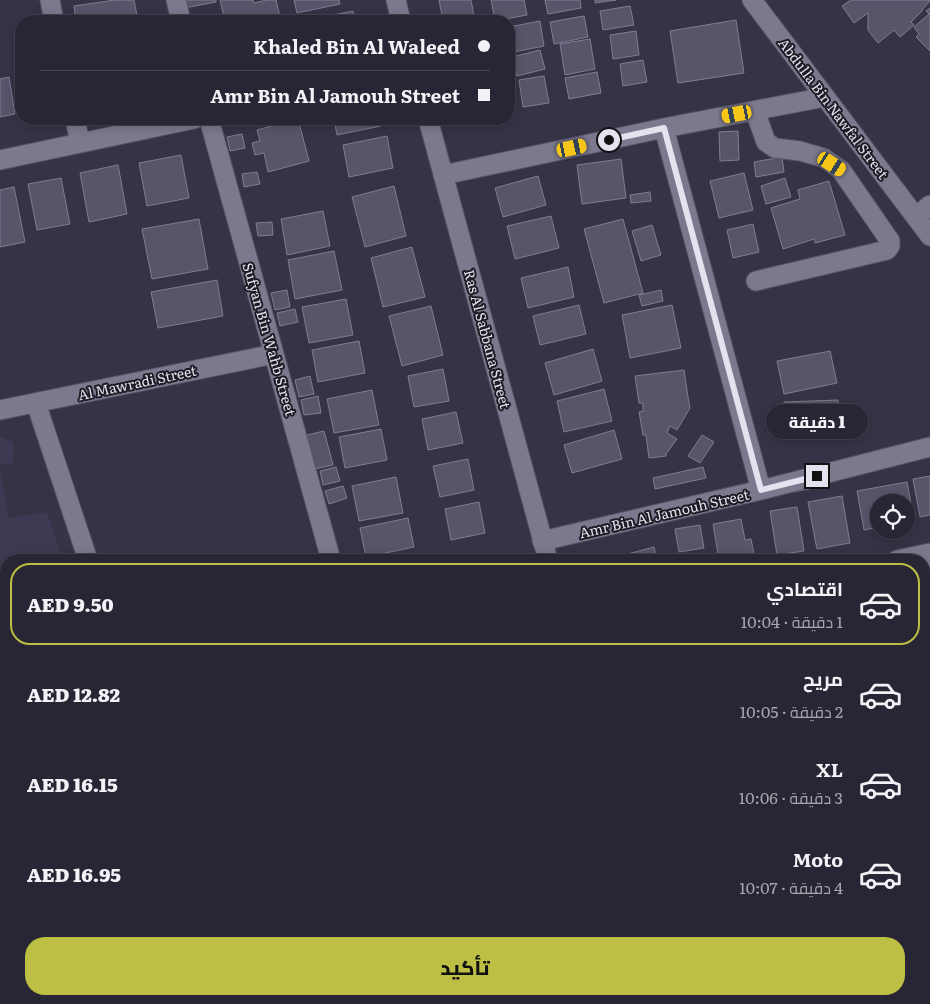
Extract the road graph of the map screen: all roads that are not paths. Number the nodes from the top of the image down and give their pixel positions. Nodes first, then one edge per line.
1 (50, 0) edge
2 (176, 0) edge
3 (396, 0) edge
4 (752, 0) edge
5 (53, 15) edge
6 (180, 15) edge
7 (400, 15) edge
8 (825, 97) junction
9 (755, 111) junction
10 (76, 125) edge
11 (166, 125) edge
12 (210, 125) edge
13 (430, 125) edge
14 (664, 128) junction
15 (80, 143) junction
16 (0, 160) edge
17 (443, 175) junction
18 (930, 205) edge
19 (916, 217) junction
20 (930, 236) edge
21 (756, 281) dead end
22 (274, 354) junction
23 (36, 403) junction
24 (0, 410) edge
25 (930, 447) edge
26 (761, 490) junction
27 (542, 540) junction
28 (86, 554) edge
29 (329, 554) edge
30 (546, 554) edge

1 - 5 street
2 - 6 street
3 - 7 street
4 - 8 street, Abdulla Bin Nawfal Street
8 - 9 street
8 - 19 street, Abdulla Bin Nawfal Street
9 - 14 street
9 - 21 street
10 - 15 street
11 - 15 street
12 - 22 street, Sufyan Bin Wahb Street
13 - 17 street, Ras Al Sabbana Street
14 - 17 street
14 - 26 street
15 - 16 street
17 - 27 street, Ras Al Sabbana Street
18 - 19 street
19 - 20 street, Abdulla Bin Nawfal Street
22 - 23 street, Al Mawradi Street
22 - 29 street, Sufyan Bin Wahb Street
23 - 24 street, Al Mawradi Street
23 - 28 street
25 - 26 street, Amr Bin Al Jamouh Street
26 - 27 street, Amr Bin Al Jamouh Street
27 - 30 street, Ras Al Sabbana Street

